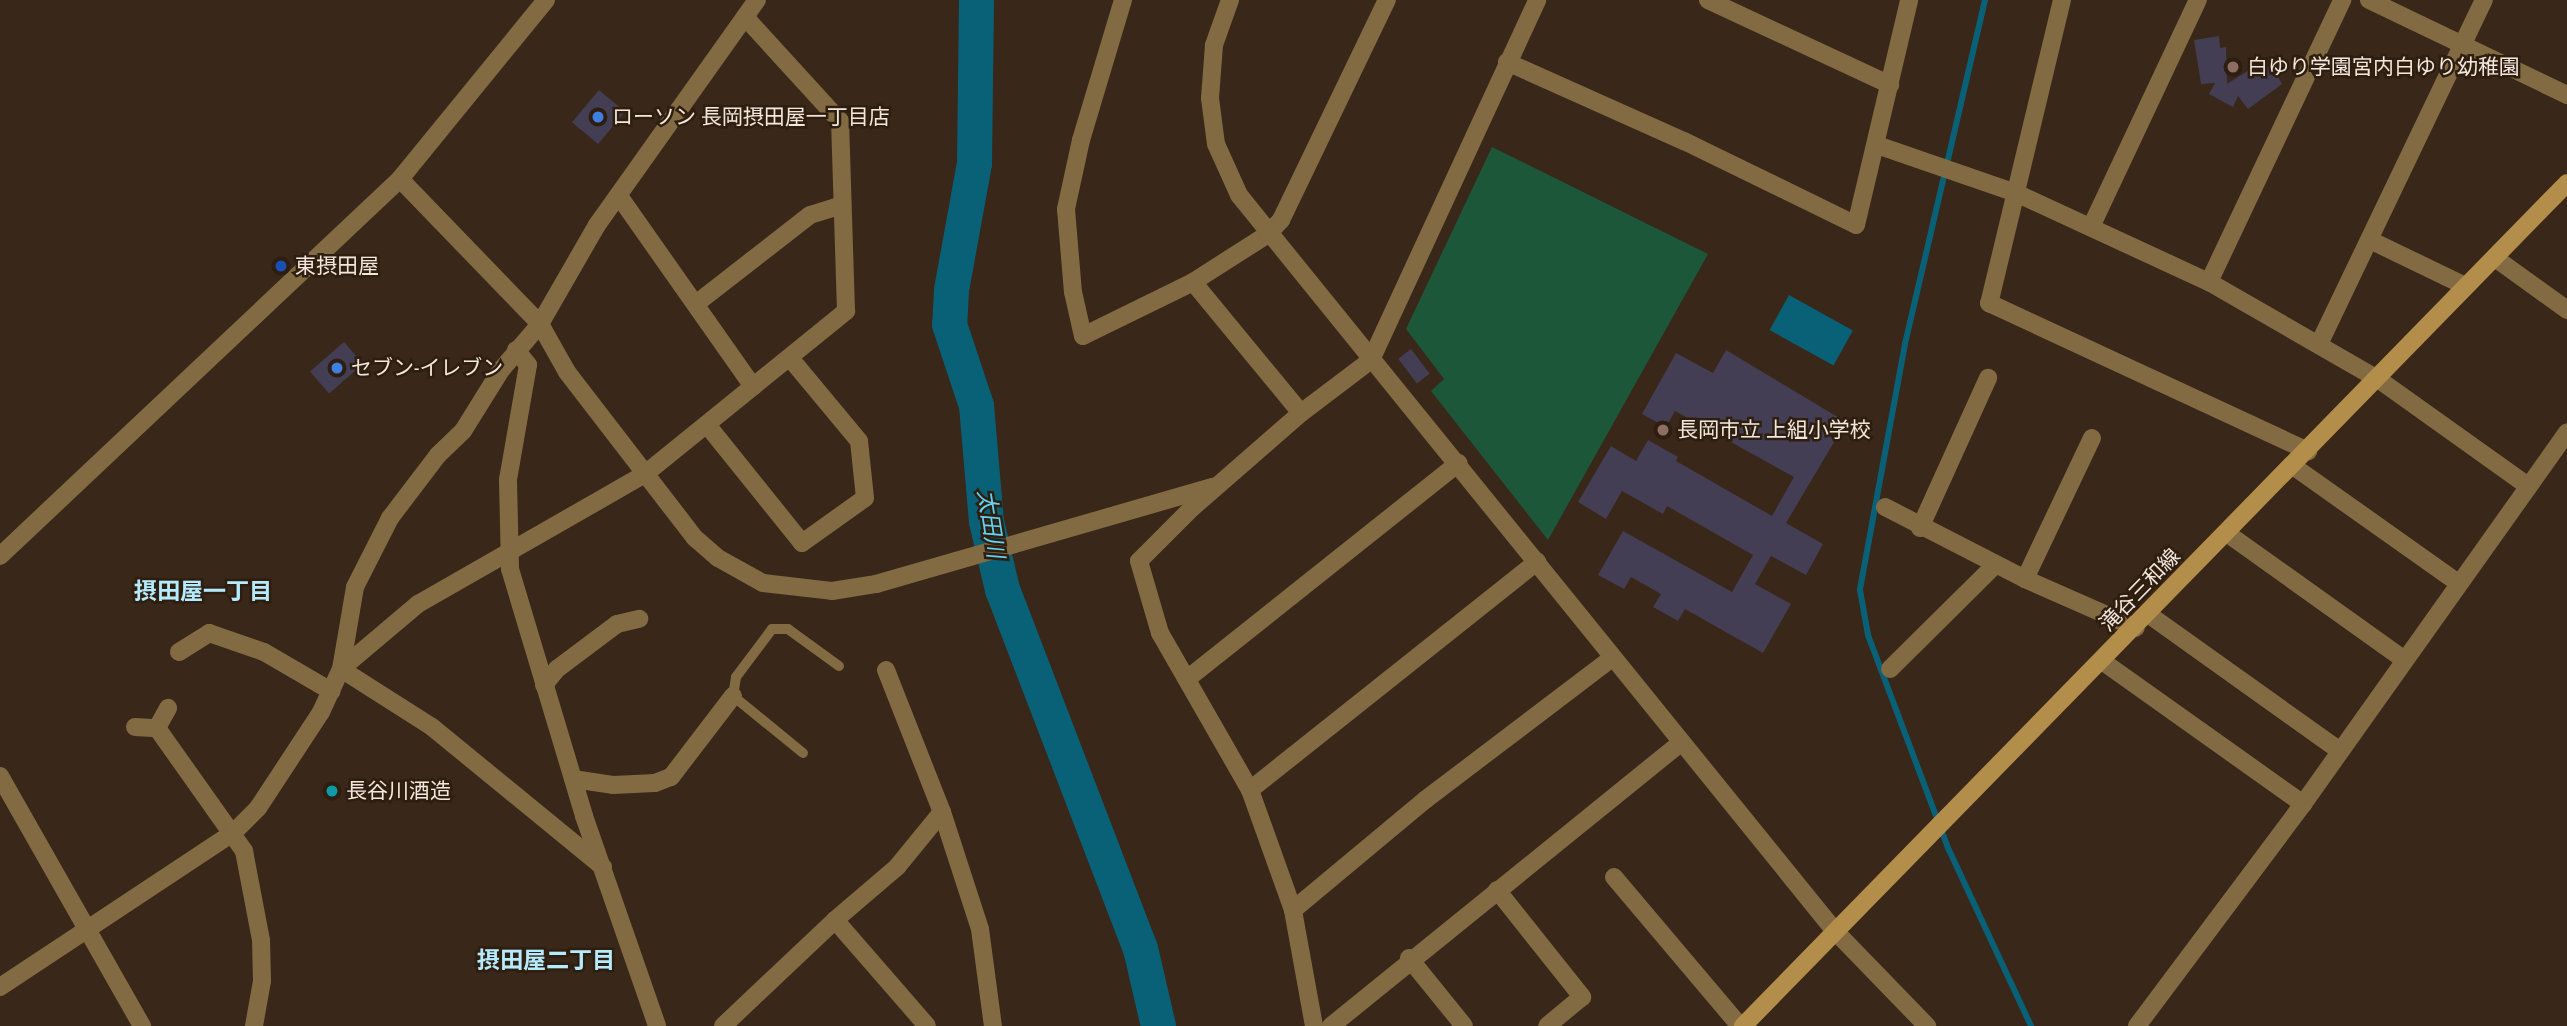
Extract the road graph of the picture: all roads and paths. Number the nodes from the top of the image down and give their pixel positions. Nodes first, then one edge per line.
1 (546, 0) edge
2 (757, 0) edge
3 (1124, 0) edge
4 (1230, 0) edge
5 (1387, 0) edge
6 (1537, 0) edge
7 (1708, 0) edge
8 (1909, 0) edge
9 (2062, 0) edge
10 (2198, 0) edge
11 (2342, 0) edge
12 (2368, 0) edge
13 (2484, 0) edge
14 (745, 18) junction
15 (2462, 45) junction
16 (1507, 62) junction
17 (1890, 85) junction
18 (2567, 95) edge
19 (1877, 145) junction
20 (400, 179) junction
21 (2567, 183) edge
22 (2017, 193) junction
23 (619, 196) junction
24 (840, 206) junction
25 (2091, 227) junction
26 (1268, 234) junction
27 (2370, 240) junction
28 (2495, 258) junction
29 (1193, 282) junction
30 (2209, 282) junction
31 (2465, 286) junction
32 (696, 303) junction
33 (2567, 310) edge
34 (540, 324) junction
35 (2320, 342) junction
36 (516, 350) junction
37 (790, 358) junction
38 (1371, 360) junction
39 (1988, 378) dead end
40 (2378, 379) junction
41 (753, 387) junction
42 (1301, 413) junction
43 (708, 426) junction
44 (2567, 432) edge
45 (2092, 438) dead end
46 (2308, 451) junction
47 (1459, 463) junction
48 (2293, 467) junction
49 (645, 474) junction
50 (1220, 485) junction
51 (2528, 486) junction
52 (1885, 507) dead end
53 (1920, 528) junction
54 (2228, 534) junction
55 (512, 550) junction
56 (0, 556) edge
57 (1537, 562) junction
58 (1996, 564) junction
59 (2025, 579) junction
60 (2458, 583) junction
61 (2148, 614) junction
62 (639, 620) dead end
63 (2136, 628) junction
64 (178, 652) dead end
65 (1612, 658) junction
66 (2403, 659) junction
67 (2102, 661) junction
68 (839, 666) dead end
69 (341, 669) junction
70 (1891, 669) dead end
71 (886, 670) dead end
72 (1187, 679) junction
73 (544, 685) junction
74 (331, 691) junction
75 (733, 696) junction
76 (168, 708) dead end
77 (135, 727) dead end
78 (158, 728) junction
79 (1680, 743) junction
80 (2339, 750) junction
81 (803, 753) dead end
82 (0, 776) edge
83 (573, 779) junction
84 (1250, 790) junction
85 (2303, 804) junction
86 (942, 812) junction
87 (233, 833) junction
88 (605, 869) junction
89 (1614, 877) dead end
90 (1497, 890) junction
91 (1293, 910) junction
92 (835, 920) junction
93 (87, 930) junction
94 (1834, 930) junction
95 (1409, 958) junction
96 (0, 987) edge
97 (142, 1026) edge
98 (254, 1026) edge
99 (657, 1026) edge
100 (723, 1026) edge
101 (927, 1026) edge
102 (993, 1026) edge
103 (1314, 1026) edge
104 (1331, 1026) edge
105 (1464, 1026) edge
106 (1547, 1026) edge
107 (1742, 1026) edge
108 (1927, 1026) edge
109 (2137, 1026) edge

1 - 20 street
2 - 14 street
3 - 29 street
4 - 26 street
5 - 26 street
6 - 16 street
7 - 17 street
8 - 17 street
9 - 22 street
10 - 25 street
11 - 30 street
12 - 15 street
13 - 15 street
14 - 23 street
14 - 24 street
15 - 18 street
15 - 27 street
16 - 19 street
16 - 38 street
17 - 19 street
19 - 22 street
20 - 34 street
20 - 56 street
21 - 28 main road, 滝谷三和線
22 - 25 street
22 - 46 street
23 - 32 street
23 - 34 street
24 - 32 street
24 - 37 street
25 - 30 street
26 - 29 street
26 - 38 street
27 - 31 street
27 - 35 street
28 - 31 main road, 滝谷三和線
28 - 33 street
29 - 42 street
30 - 35 street
31 - 40 main road, 滝谷三和線
32 - 41 street
34 - 36 street
34 - 49 street
35 - 40 street
36 - 55 street
36 - 69 street
37 - 41 street
37 - 43 street
38 - 42 street
38 - 47 street
39 - 53 street
40 - 46 main road, 滝谷三和線
40 - 51 street
41 - 43 street
42 - 50 street
43 - 49 street
44 - 51 street
45 - 59 street
46 - 48 main road, 滝谷三和線
47 - 57 street
47 - 72 street
48 - 54 main road, 滝谷三和線
48 - 60 street
49 - 50 street
49 - 55 street
50 - 72 street
51 - 60 street
52 - 53 street
53 - 58 street
54 - 61 main road, 滝谷三和線
54 - 66 street
55 - 69 street
55 - 73 street
57 - 65 street
57 - 84 street
58 - 59 street
58 - 70 street
59 - 63 street
60 - 66 street
61 - 63 main road, 滝谷三和線
61 - 80 street
62 - 73 street
63 - 67 main road, 滝谷三和線
64 - 74 street
65 - 79 street
65 - 91 street
66 - 80 street
67 - 85 street
67 - 94 main road, 滝谷三和線
68 - 75 lane
69 - 74 street
69 - 88 street
71 - 86 street
72 - 84 street
73 - 83 street
74 - 87 street
75 - 81 lane
75 - 83 street
76 - 78 street
77 - 78 street
78 - 87 street
79 - 90 street
79 - 94 street
80 - 85 street
82 - 93 street
83 - 88 street
84 - 91 street
85 - 109 street
86 - 92 street
86 - 102 street
87 - 93 street
87 - 98 street
88 - 99 street
89 - 107 street
90 - 95 street
90 - 106 street
91 - 103 street
92 - 100 street
92 - 101 street
93 - 96 street
93 - 97 street
94 - 107 main road, 滝谷三和線
94 - 108 street
95 - 104 street
95 - 105 street

